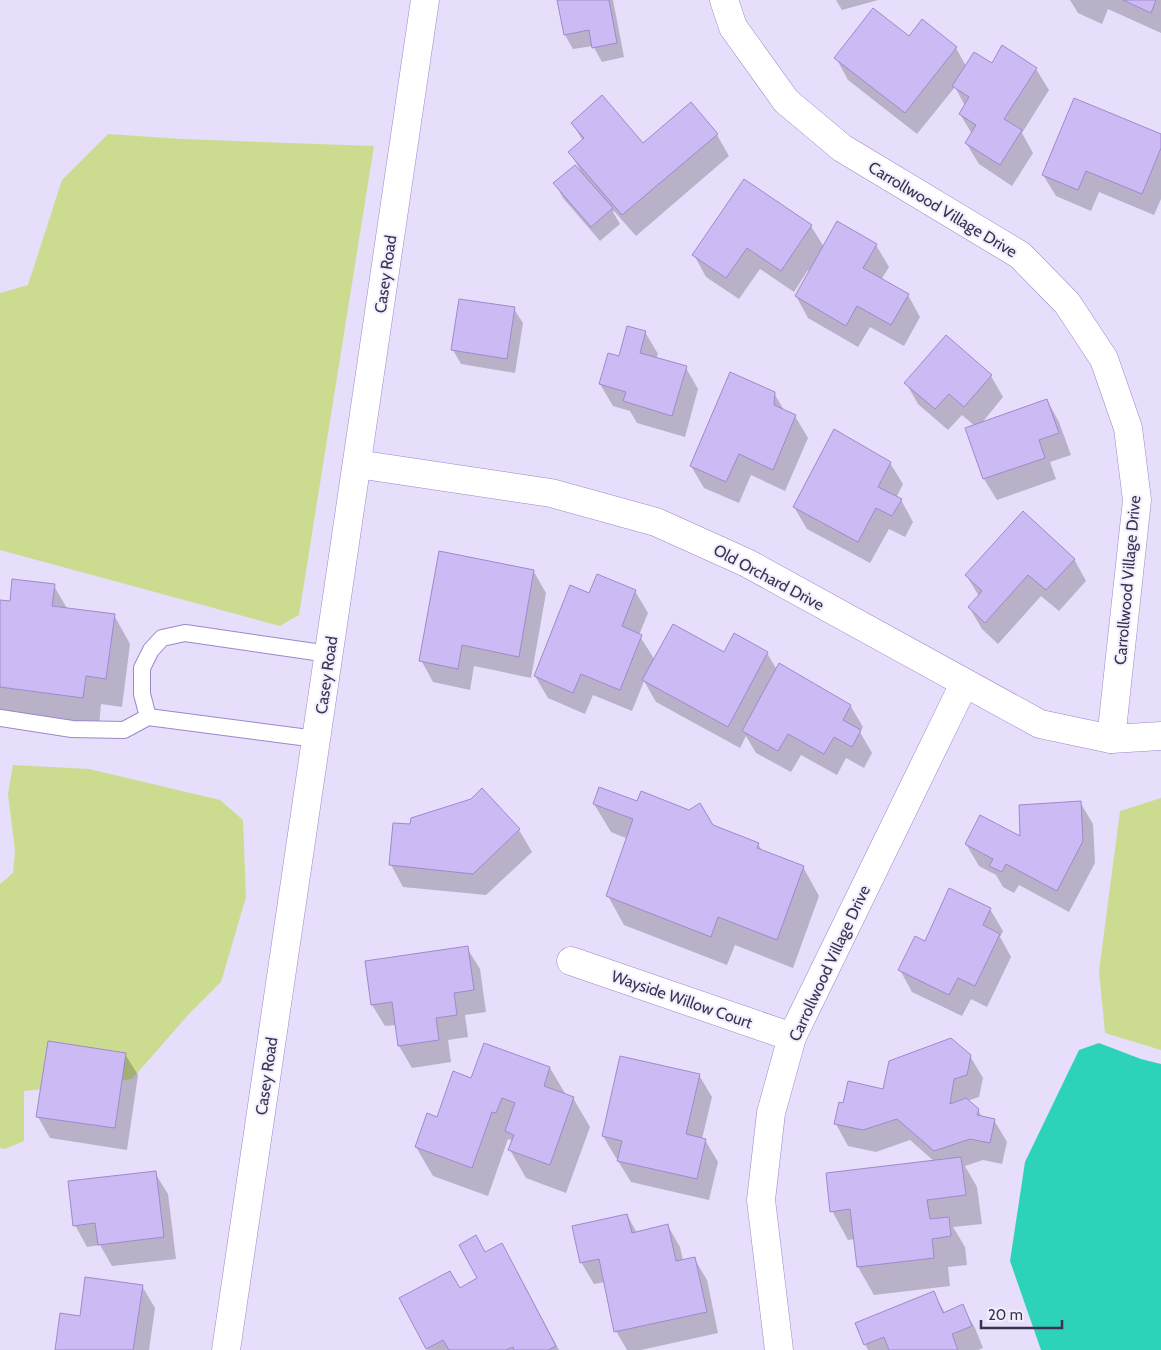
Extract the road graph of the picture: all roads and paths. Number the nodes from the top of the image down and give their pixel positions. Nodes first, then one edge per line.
1 (426, 0) edge
2 (724, 0) edge
3 (357, 464) junction
4 (329, 654) junction
5 (964, 684) junction
6 (0, 718) edge
7 (148, 718) junction
8 (1161, 736) edge
9 (316, 739) junction
10 (1111, 739) junction
11 (571, 961) dead end
12 (792, 1037) junction
13 (226, 1350) edge
14 (779, 1350) edge

1 - 3 street, Casey Road
2 - 10 street, Carrollwood Village Drive
3 - 4 street, Casey Road
3 - 5 street, Old Orchard Drive
4 - 7 lane
4 - 9 street, Casey Road
5 - 10 street, Old Orchard Drive
5 - 12 street, Carrollwood Village Drive
6 - 7 lane
7 - 9 lane
8 - 10 street, Old Orchard Drive
9 - 13 street, Casey Road
11 - 12 street, Wayside Willow Court
12 - 14 street, Carrollwood Village Drive

